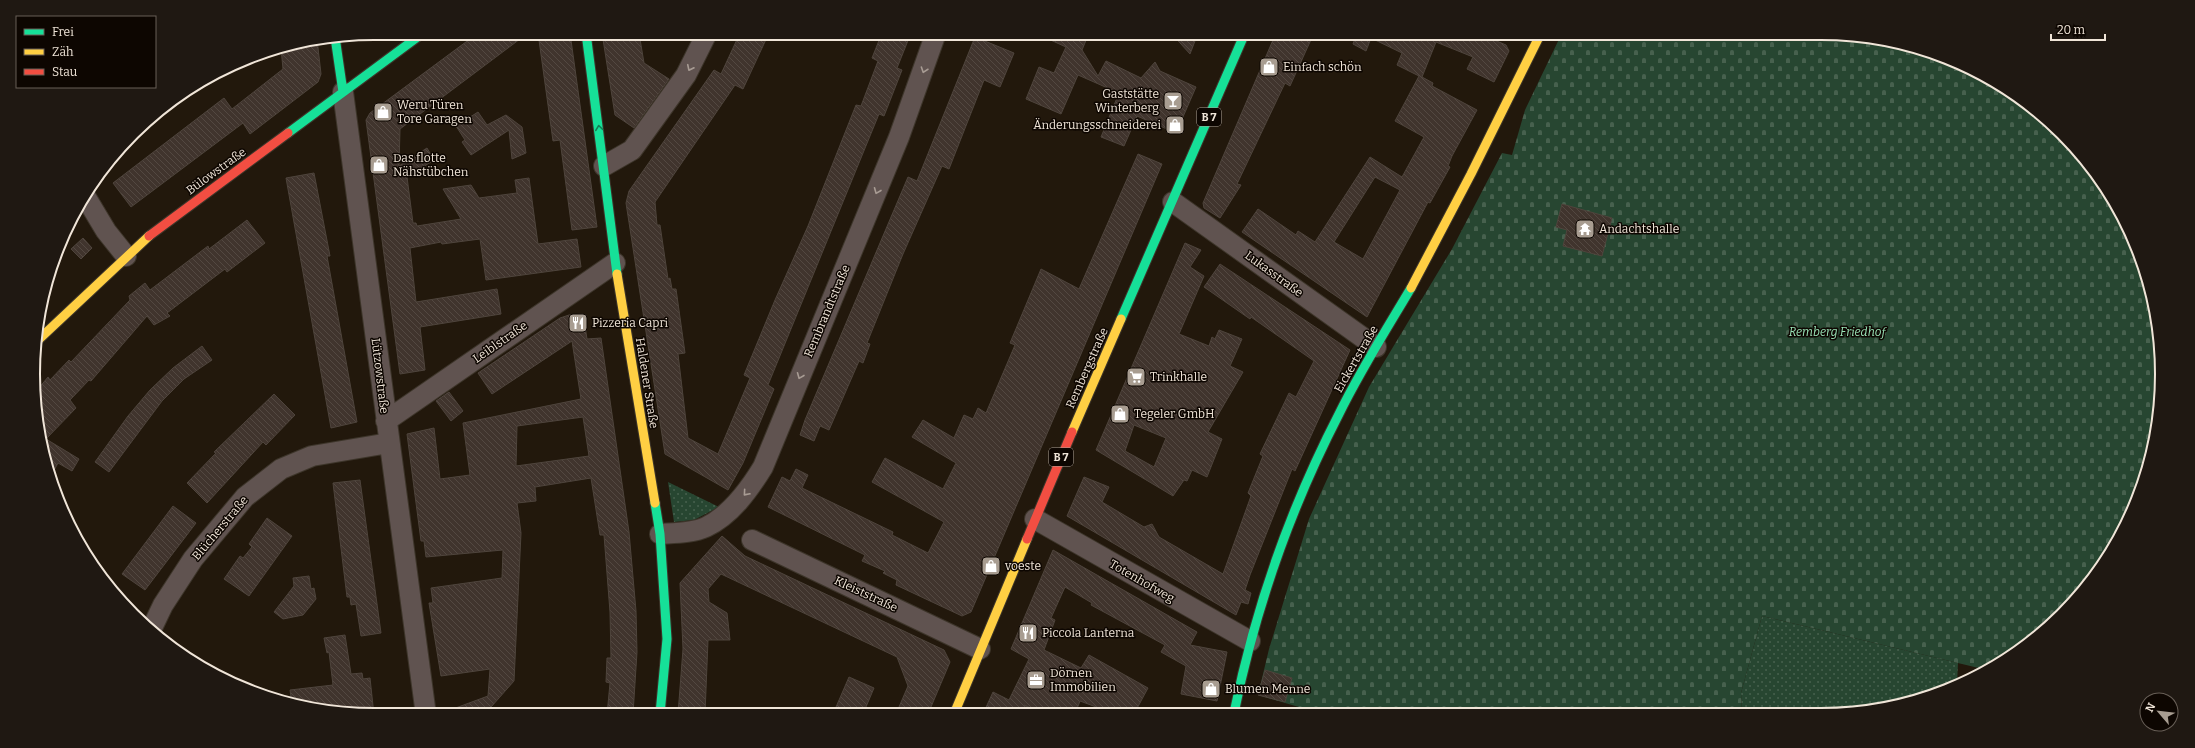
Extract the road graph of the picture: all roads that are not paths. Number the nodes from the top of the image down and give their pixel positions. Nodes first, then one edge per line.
1 (414, 40) edge
2 (587, 40) edge
3 (703, 40) edge
4 (934, 40) edge
5 (1242, 40) edge
6 (1537, 40) edge
7 (336, 42) edge
8 (343, 92) junction
9 (604, 166) junction
10 (88, 201) edge
11 (1173, 202) junction
12 (126, 256) junction
13 (615, 263) junction
14 (42, 337) edge
15 (1376, 347) junction
16 (386, 421) junction
17 (389, 443) junction
18 (1034, 519) junction
19 (660, 534) junction
20 (752, 540) dead end
21 (154, 625) edge
22 (1250, 641) junction
23 (980, 649) junction
24 (425, 708) edge
25 (661, 708) edge
26 (956, 708) edge
27 (1235, 708) edge

1 - 8 street, Bülowstraße
9 -> 2 street, Haldener Straße
3 -> 9 street
4 -> 19 street, Rembrandtstraße
5 - 11 street, Rembergstraße / B 7
6 - 15 street, Eickertstraße
7 - 8 street, Lützowstraße
8 - 12 street, Bülowstraße
8 - 16 street, Lützowstraße
9 - 13 street, Haldener Straße
10 - 12 street
11 - 15 street, Lukasstraße
11 - 18 street, Rembergstraße / B 7
12 - 14 street, Bülowstraße
13 - 16 street, Leiblstraße
13 - 19 street, Haldener Straße
15 - 22 street, Eickertstraße
16 - 17 street, Lützowstraße
17 - 21 street, Blücherstraße
17 - 24 street, Lützowstraße
18 - 22 street, Totenhofweg
18 - 23 street, Rembergstraße / B 7
19 - 25 street, Haldener Straße
20 - 23 street, Kleiststraße
22 - 27 street, Eickertstraße
23 - 26 street, Rembergstraße / B 7

